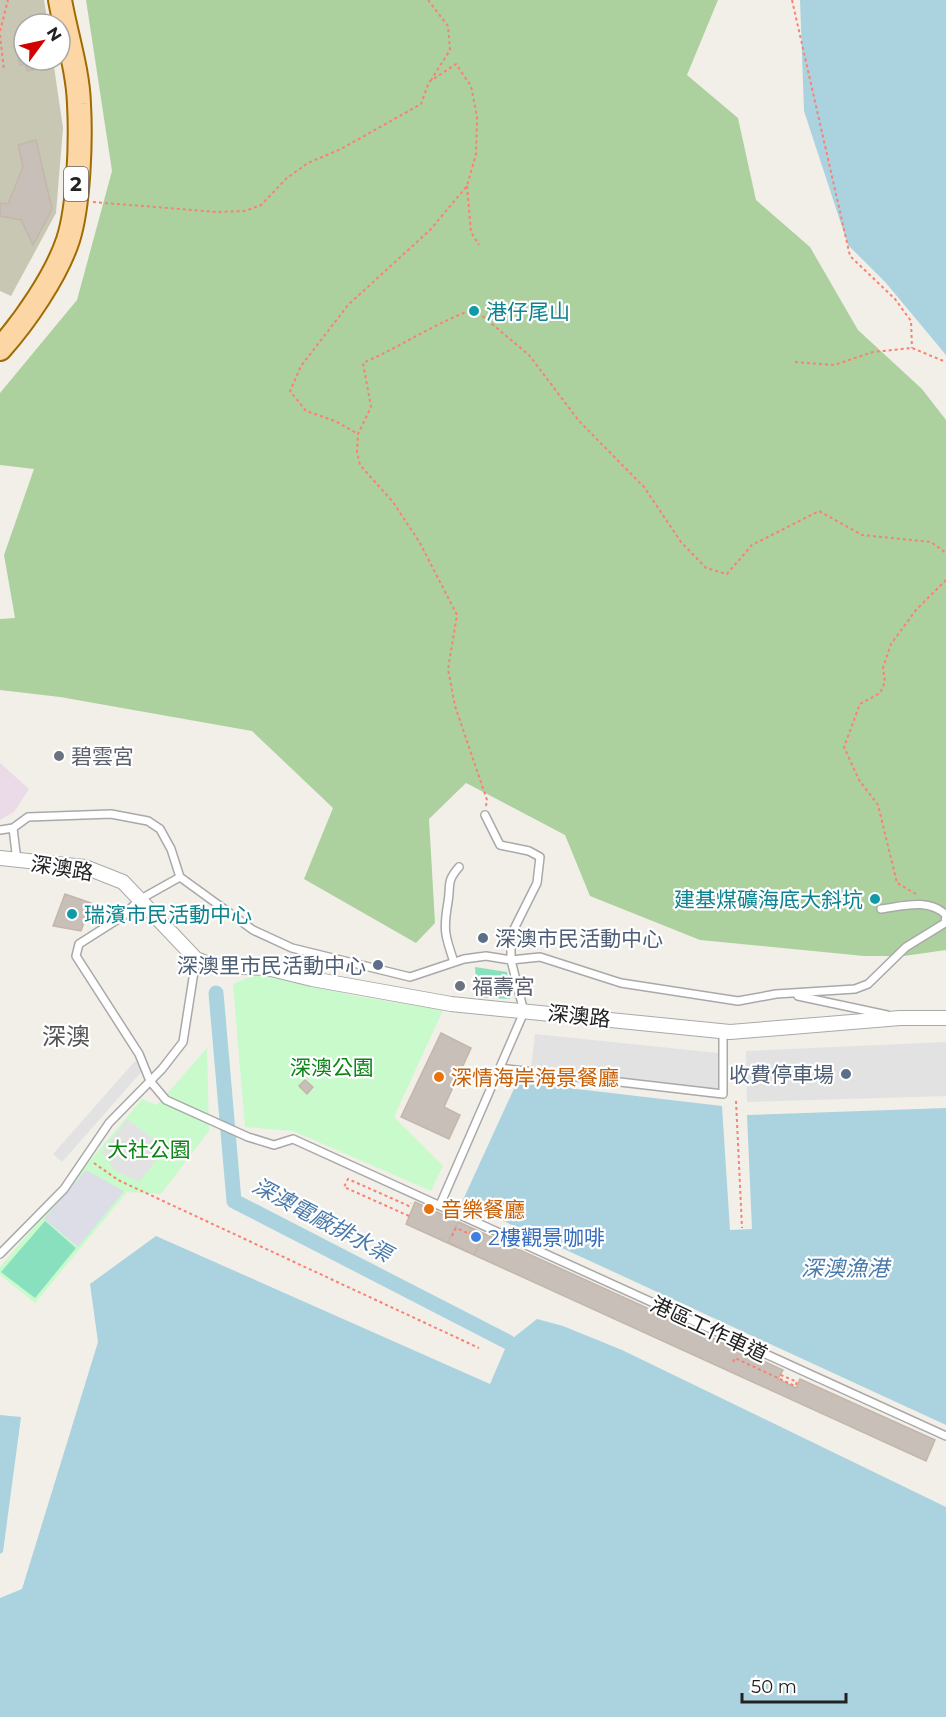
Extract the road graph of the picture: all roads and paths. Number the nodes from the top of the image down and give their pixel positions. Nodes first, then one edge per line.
1 (8, 0) edge
2 (60, 0) edge
3 (428, 0) edge
4 (792, 0) edge
5 (0, 31) edge
6 (0, 35) edge
7 (4, 70) dead end
8 (429, 82) junction
9 (467, 186) junction
10 (75, 201) junction
11 (479, 245) dead end
12 (912, 348) junction
13 (0, 349) edge
14 (795, 362) dead end
15 (946, 362) edge
16 (358, 434) junction
17 (946, 553) edge
18 (946, 580) edge
19 (485, 815) joint
20 (14, 828) junction
21 (0, 830) edge
22 (0, 858) edge
23 (17, 861) junction
24 (459, 867) dead end
25 (180, 877) junction
26 (139, 900) junction
27 (938, 908) junction
28 (881, 909) dead end
29 (196, 959) junction
30 (511, 960) junction
31 (454, 962) junction
32 (790, 994) junction
33 (524, 1012) junction
34 (900, 1018) junction
35 (946, 1018) edge
36 (723, 1031) junction
37 (500, 1068) junction
38 (150, 1081) junction
39 (736, 1101) dead end
40 (87, 1158) junction
41 (414, 1194) junction
42 (440, 1205) junction
43 (409, 1216) dead end
44 (456, 1228) dead end
45 (742, 1228) dead end
46 (452, 1236) dead end
47 (0, 1254) edge
48 (479, 1348) dead end
49 (734, 1362) dead end
50 (781, 1375) dead end
51 (946, 1436) edge

1 - 5 path
2 - 10 main road, 2
3 - 8 path
4 - 12 path
6 - 7 path
8 - 9 path
8 - 10 path
9 - 11 path
9 - 16 path
10 - 13 main road, 2
12 - 14 path
12 - 15 path
16 - 17 path
16 - 19 path
18 - 27 path
19 - 30 lane
20 - 21 lane
20 - 23 lane
20 - 25 lane
22 - 23 street, 深澳路
23 - 26 street, 深澳路
24 - 31 lane
25 - 26 lane
25 - 31 lane
26 - 29 street, 深澳路
26 - 38 lane
27 - 28 lane
27 - 32 lane
29 - 33 street, 深澳路
29 - 38 lane
30 - 31 lane
30 - 32 lane
30 - 33 lane
32 - 34 lane
33 - 36 street, 深澳路
33 - 37 lane
34 - 35 street, 深澳路
34 - 36 street, 深澳路
36 - 37 lane
37 - 42 lane
38 - 40 lane
38 - 41 lane, 港區工作車道
39 - 45 path
40 - 47 lane
40 - 48 path
41 - 42 lane, 港區工作車道
41 - 43 path
42 - 51 lane, 港區工作車道
44 - 46 path
49 - 50 path

